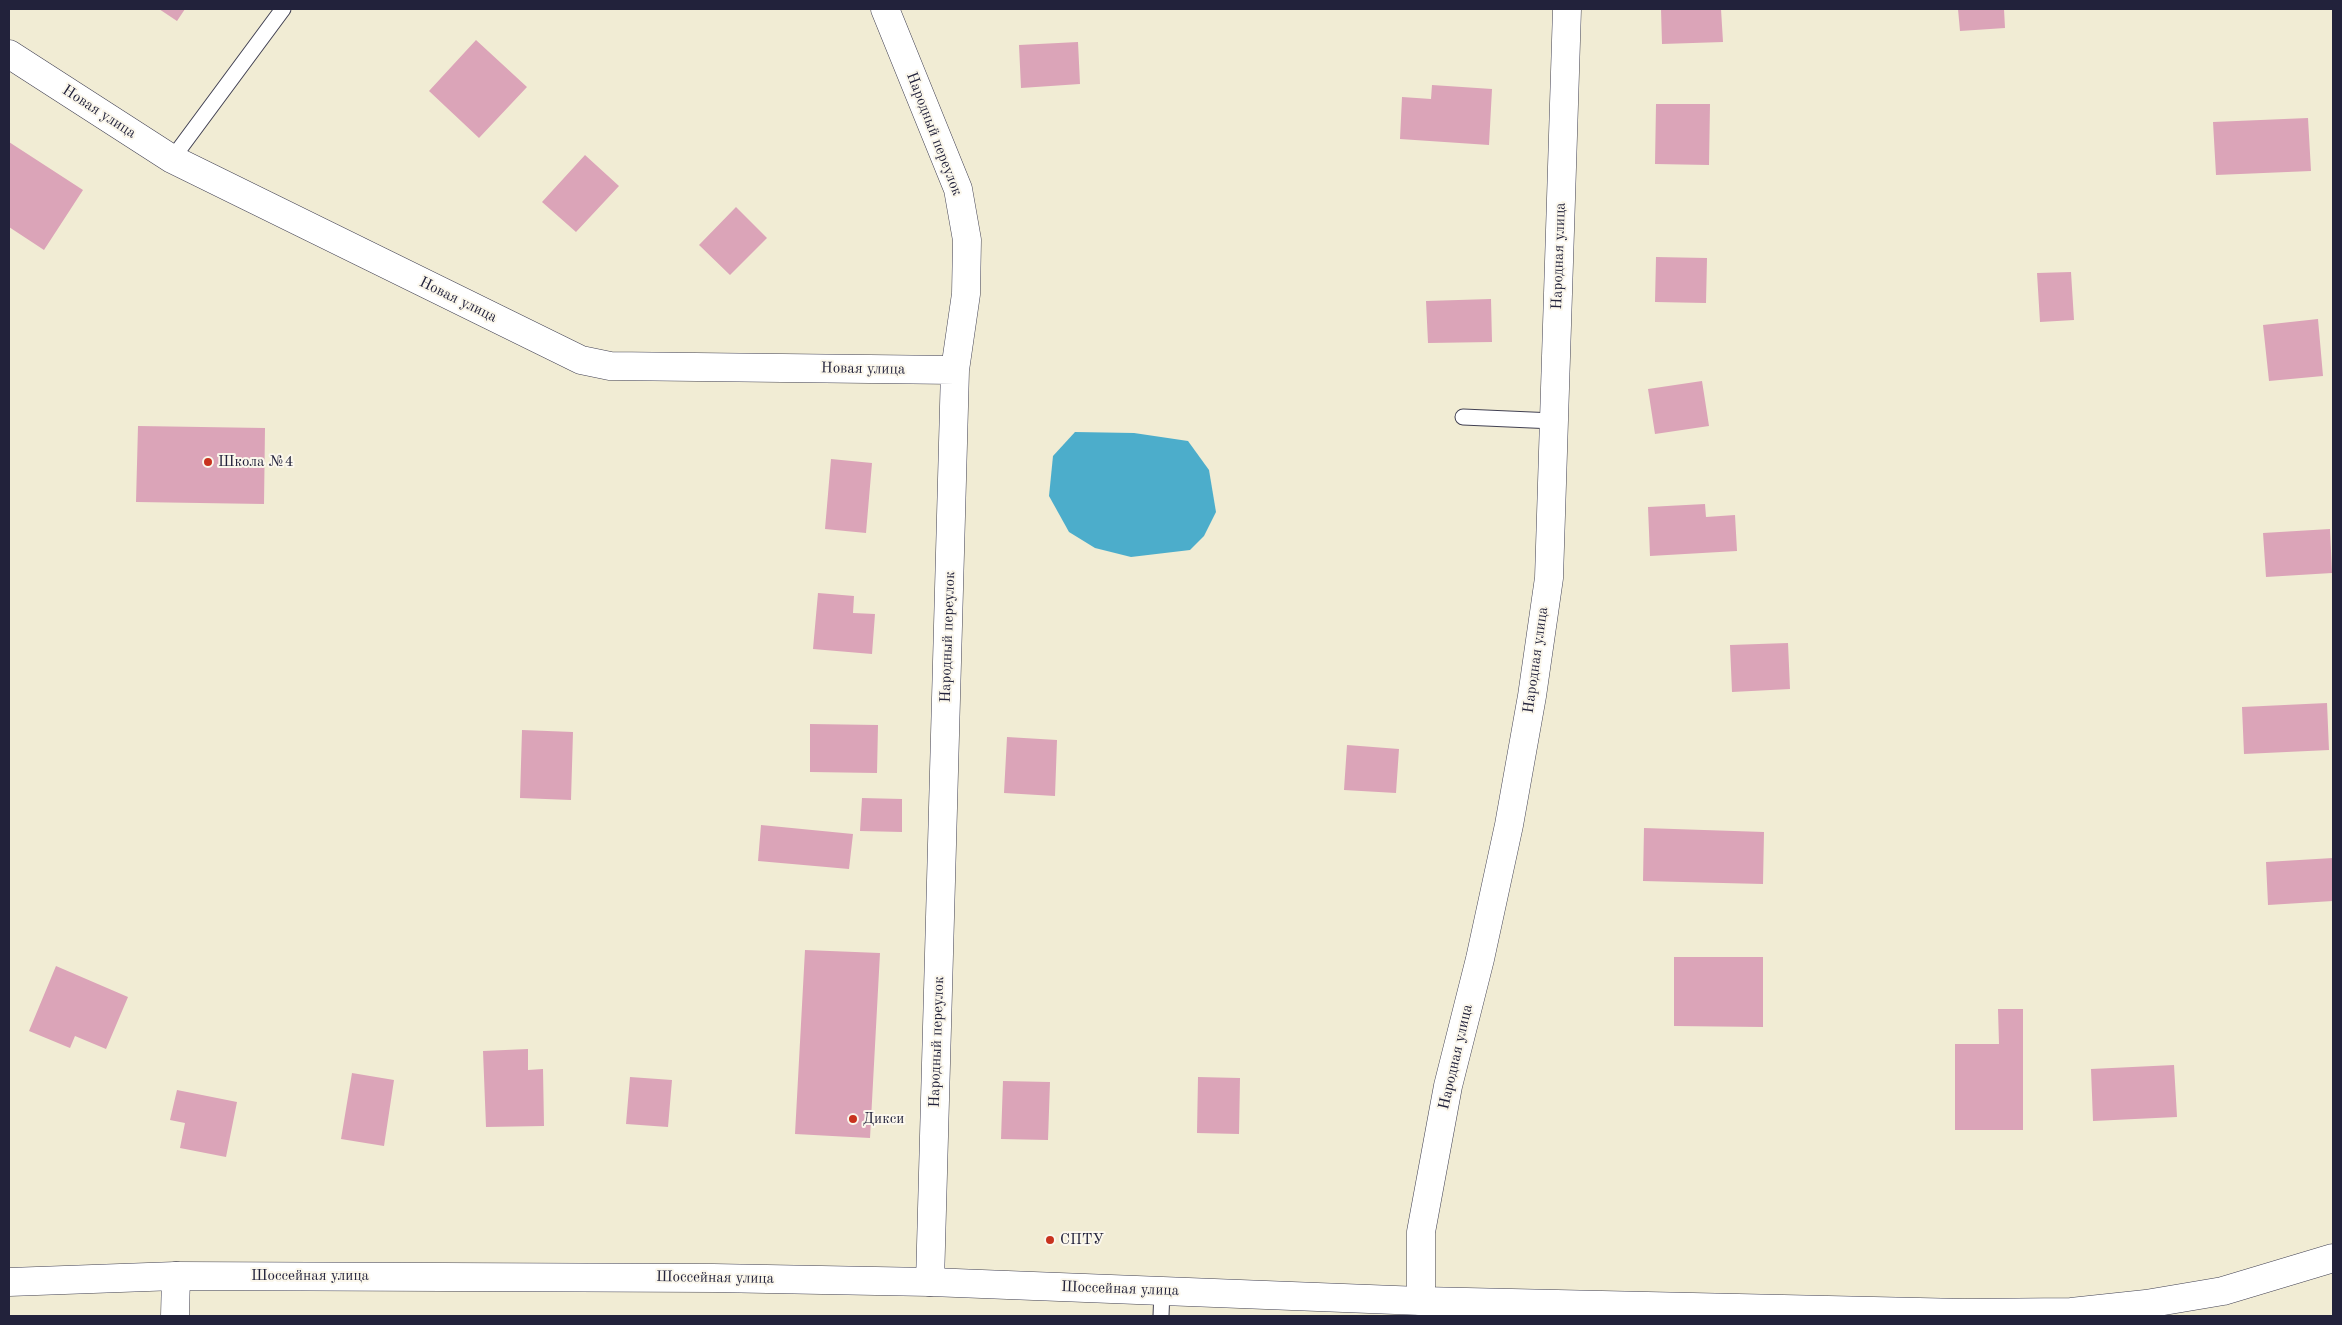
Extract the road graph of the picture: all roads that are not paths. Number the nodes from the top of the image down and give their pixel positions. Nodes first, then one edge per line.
1 (283, 9) edge
2 (884, 9) edge
3 (1567, 9) edge
4 (9, 54) edge
5 (172, 159) junction
6 (956, 370) junction
7 (1463, 417) dead end
8 (1554, 421) junction
9 (2333, 1258) edge
10 (176, 1276) junction
11 (9, 1282) edge
12 (930, 1282) junction
13 (1421, 1301) junction
14 (1161, 1303) edge
15 (2146, 1310) edge
16 (174, 1316) edge

1 - 5 lane
2 - 6 street, Народный переулок
3 - 8 street, Народная улица
4 - 5 street, Новая улица
5 - 6 street, Новая улица
6 - 12 street, Народный переулок
7 - 8 lane
8 - 13 street, Народная улица
9 - 15 street, Шоссейная улица
10 - 11 street, Шоссейная улица
10 - 12 street, Шоссейная улица
10 - 16 street
12 - 14 street, Шоссейная улица
13 - 14 street, Шоссейная улица
13 - 15 street, Шоссейная улица

